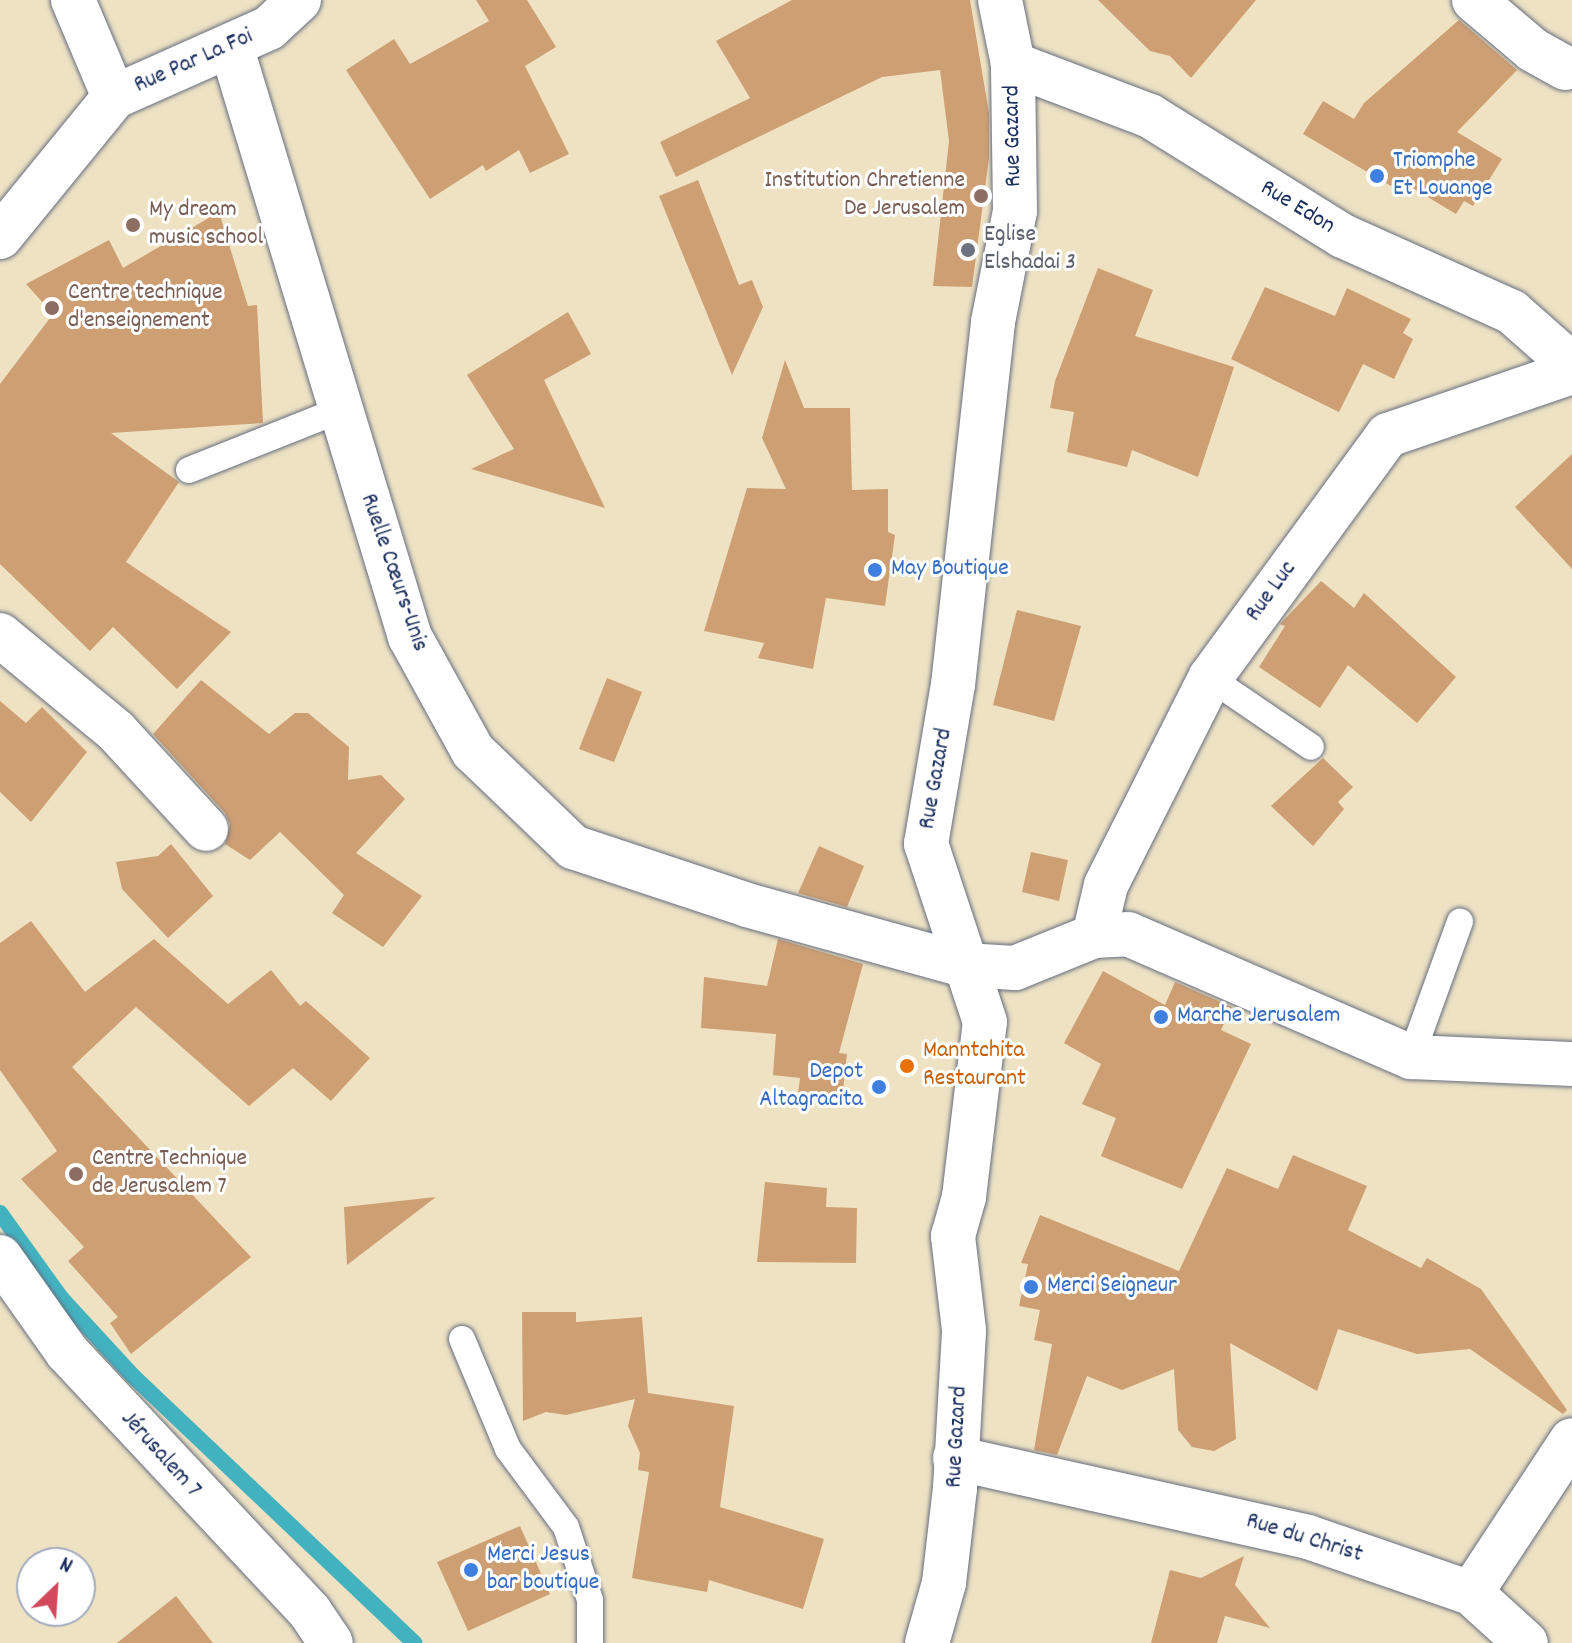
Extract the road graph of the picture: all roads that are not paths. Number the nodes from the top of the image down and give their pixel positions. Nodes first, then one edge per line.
1 (73, 0) edge
2 (299, 0) edge
3 (1000, 0) edge
4 (1474, 0) edge
5 (231, 46) junction
6 (1013, 64) junction
7 (1565, 68) dead end
8 (114, 97) junction
9 (0, 237) edge
10 (1572, 365) edge
11 (1572, 372) edge
12 (340, 410) junction
13 (189, 470) dead end
14 (0, 635) edge
15 (1210, 678) junction
16 (1311, 747) dead end
17 (206, 829) dead end
18 (1460, 922) dead end
19 (1094, 936) junction
20 (964, 965) junction
21 (1411, 1057) junction
22 (1572, 1064) edge
23 (0, 1257) edge
24 (462, 1339) dead end
25 (1572, 1440) edge
26 (955, 1458) junction
27 (1471, 1593) junction
28 (331, 1643) edge
29 (590, 1643) edge
30 (927, 1643) edge
31 (1526, 1643) edge

1 - 8 street
2 - 5 street, Rue Par La Foi
3 - 6 street, Rue Gazard
4 - 7 street
5 - 8 street, Rue Par La Foi
5 - 12 street, Ruelle Cœurs-Unis
6 - 10 street, Rue Edon
6 - 20 street, Rue Gazard
8 - 9 street, Rue Par La Foi
11 - 15 street, Rue Luc
12 - 13 lane
12 - 20 street, Ruelle Cœurs-Unis
14 - 17 street
15 - 16 lane
15 - 19 street, Rue Luc
18 - 21 lane
19 - 20 street, Ruelle Cœurs-Unis
19 - 21 street
20 - 26 street, Rue Gazard
21 - 22 street
23 - 28 street, Jérusalem 7
24 - 29 lane
25 - 27 street
26 - 27 street, Rue du Christ
26 - 30 street, Rue Gazard
27 - 31 street

